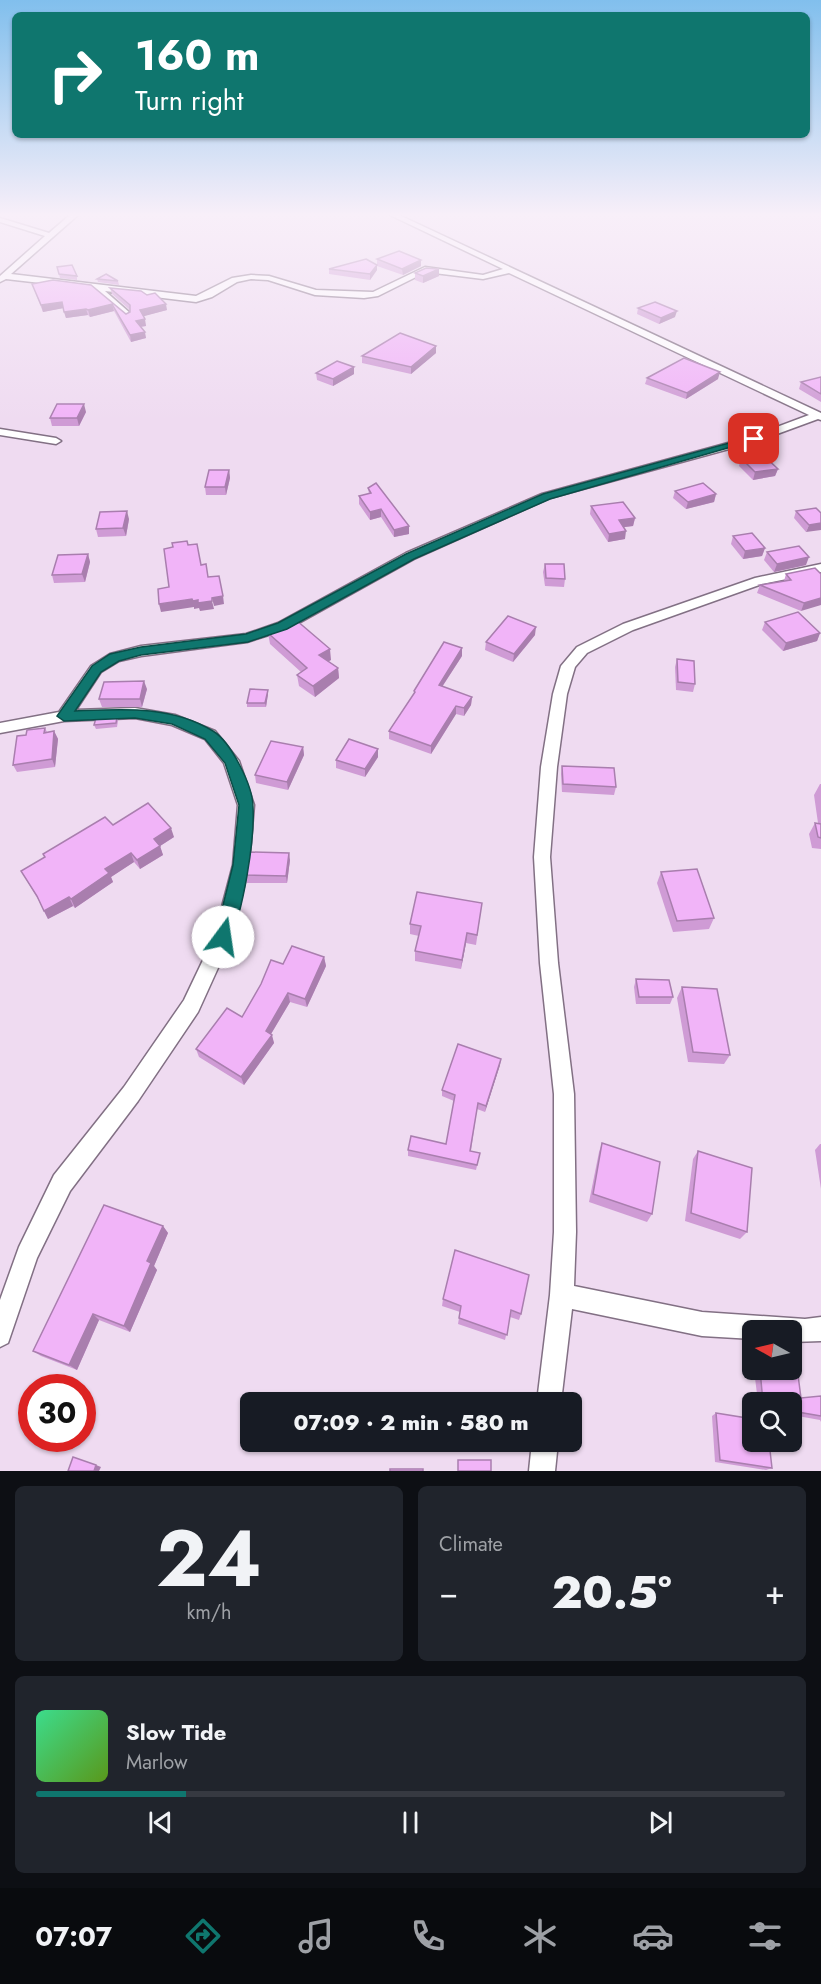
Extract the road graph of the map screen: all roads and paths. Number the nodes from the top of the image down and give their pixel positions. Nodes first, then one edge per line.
1 (76, 284) edge
2 (229, 284) edge
3 (288, 284) edge
4 (396, 284) edge
5 (539, 284) edge
6 (96, 286) junction
7 (127, 315) edge
8 (819, 417) edge
9 (0, 432) edge
10 (56, 441) dead end
11 (821, 568) edge
12 (64, 716) junction
13 (0, 728) edge
14 (562, 1295) junction
15 (821, 1329) edge
16 (0, 1335) edge
17 (550, 1392) edge
18 (544, 1452) edge
19 (542, 1471) edge

1 - 6 street
2 - 6 street
3 - 4 street
5 - 8 street
6 - 7 street
8 - 12 street
9 - 10 street
11 - 14 street
12 - 13 street
12 - 16 street
14 - 15 street
14 - 17 street
18 - 19 street

